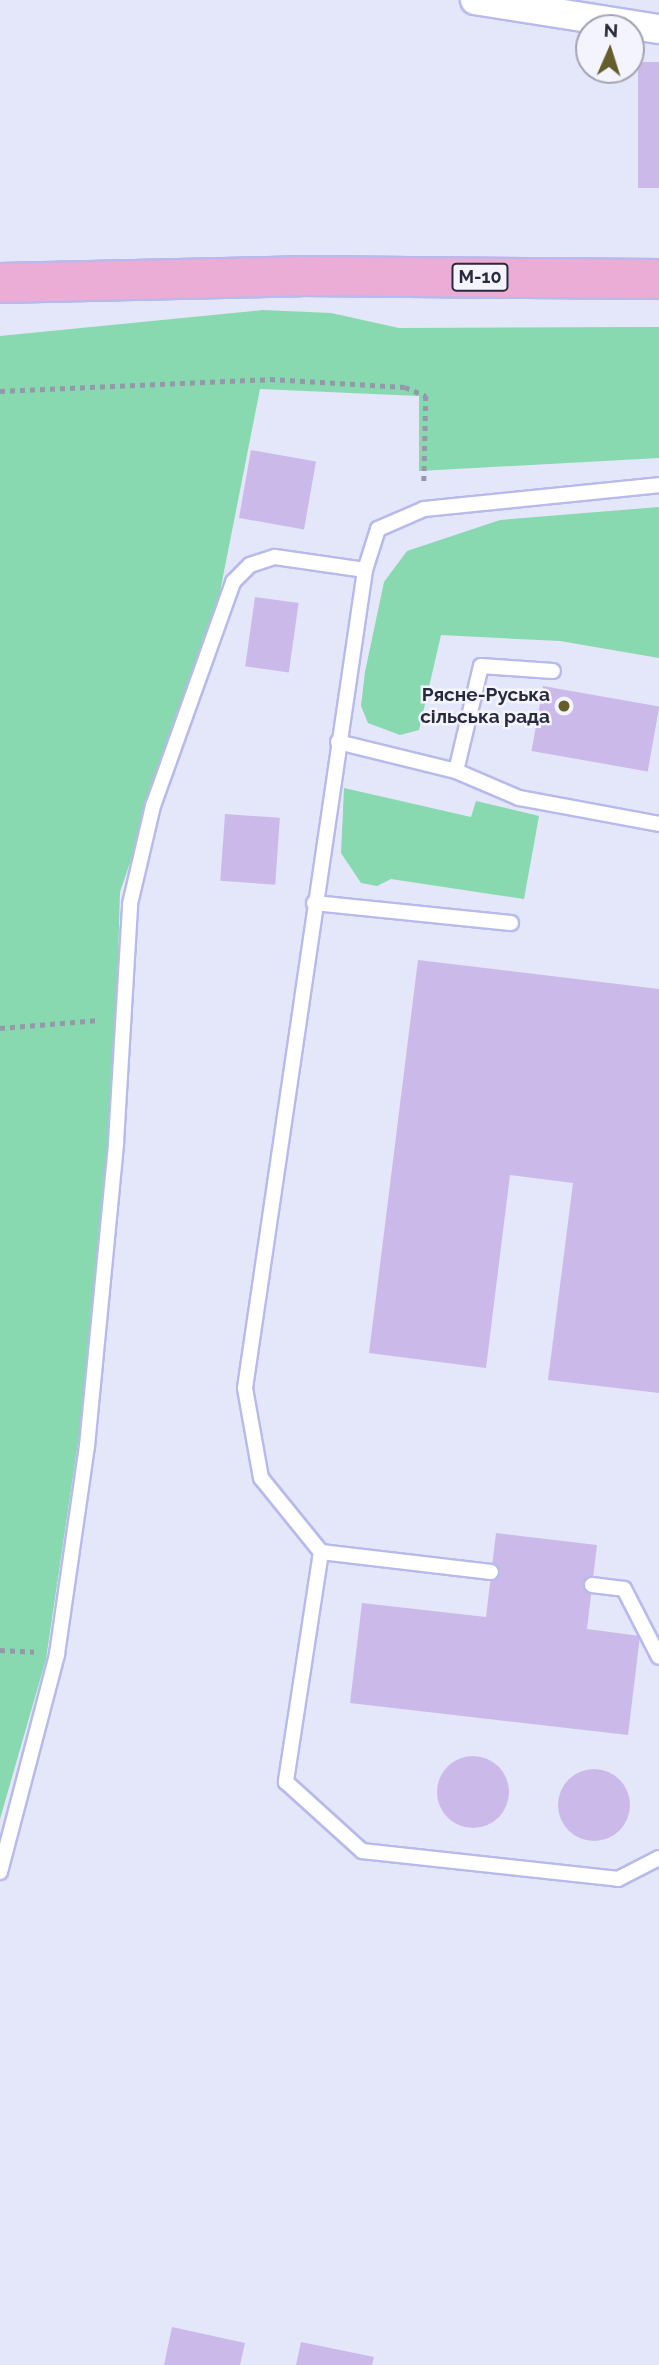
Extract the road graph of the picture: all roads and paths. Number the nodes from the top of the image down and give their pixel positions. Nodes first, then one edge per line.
1 (475, 0) edge
2 (509, 4) edge
3 (659, 29) edge
4 (659, 279) edge
5 (0, 283) edge
6 (0, 391) edge
7 (659, 485) edge
8 (424, 509) junction
9 (365, 570) junction
10 (553, 671) dead end
11 (338, 742) junction
12 (456, 771) junction
13 (659, 824) edge
14 (314, 903) junction
15 (511, 923) dead end
16 (123, 1017) junction
17 (0, 1028) edge
18 (321, 1552) junction
19 (491, 1573) dead end
20 (592, 1585) dead end
21 (0, 1650) edge
22 (57, 1654) junction
23 (659, 1657) edge
24 (659, 1858) edge
25 (0, 1872) edge

1 - 2 street
2 - 3 street
4 - 5 main road, М-10
6 - 8 path
7 - 8 lane
8 - 9 lane
9 - 11 lane
9 - 16 lane
10 - 12 lane
11 - 12 lane
11 - 14 lane
12 - 13 lane
14 - 15 lane
14 - 18 lane
16 - 17 path
16 - 22 lane
18 - 19 lane
18 - 24 lane
20 - 23 lane
21 - 22 path
22 - 25 lane

